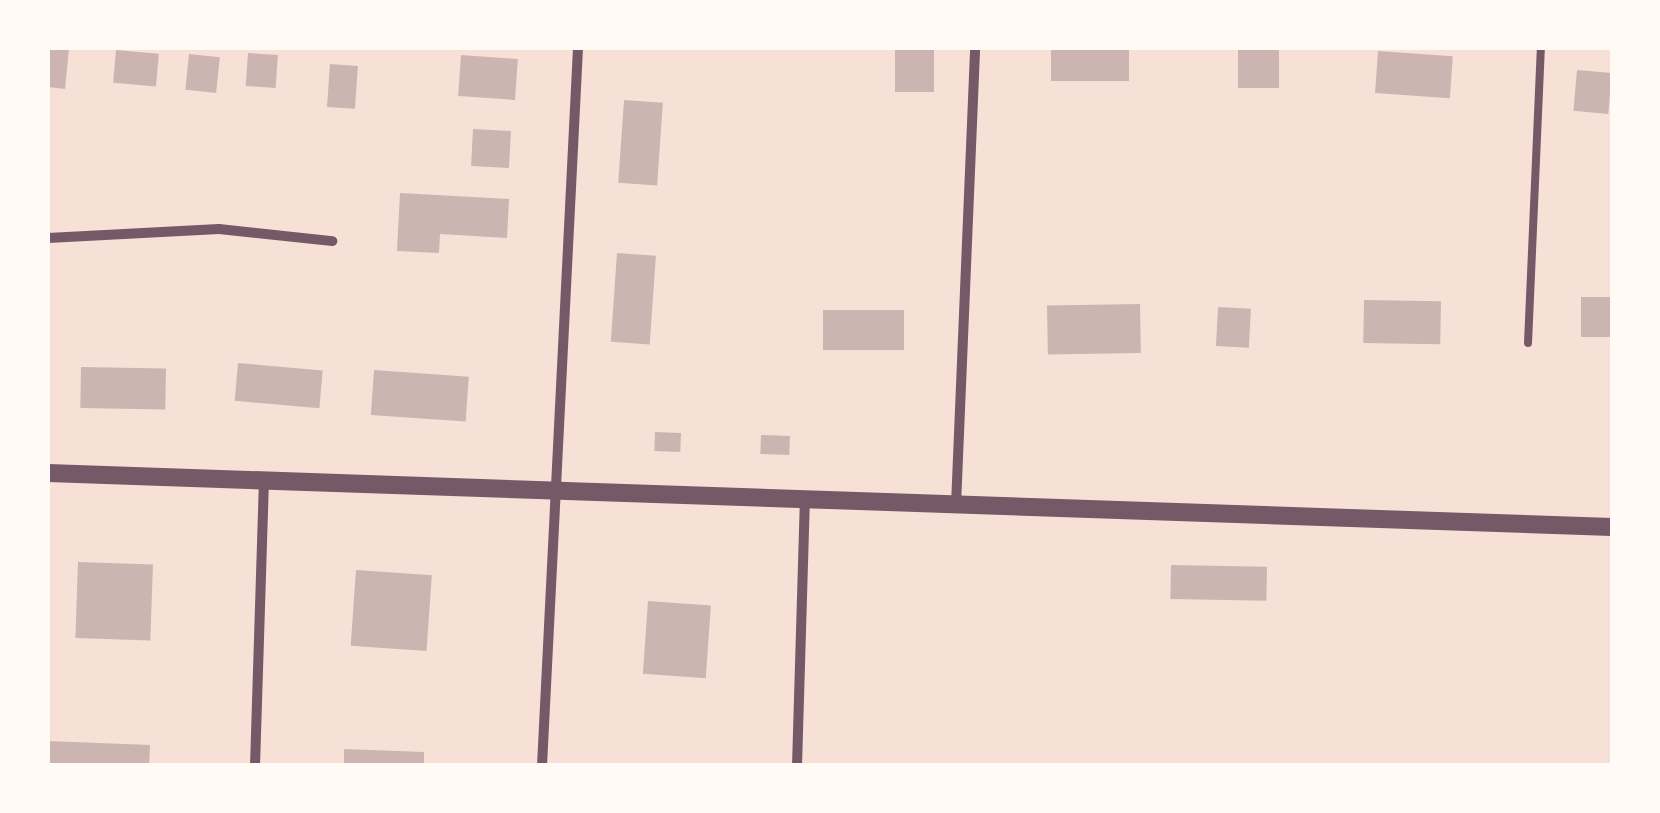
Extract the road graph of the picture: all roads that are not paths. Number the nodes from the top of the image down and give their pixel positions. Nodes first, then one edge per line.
1 (578, 48) edge
2 (975, 48) edge
3 (1540, 48) edge
4 (48, 238) edge
5 (332, 241) dead end
6 (1528, 343) dead end
7 (48, 473) edge
8 (264, 480) junction
9 (550, 490) junction
10 (805, 500) junction
11 (956, 505) junction
12 (1612, 527) edge
13 (255, 766) edge
14 (542, 766) edge
15 (797, 766) edge

1 - 9 street
2 - 11 street
3 - 6 lane
4 - 5 street
7 - 8 street
8 - 9 street
8 - 13 street
9 - 10 street
9 - 14 street
10 - 11 street
10 - 15 street
11 - 12 street

